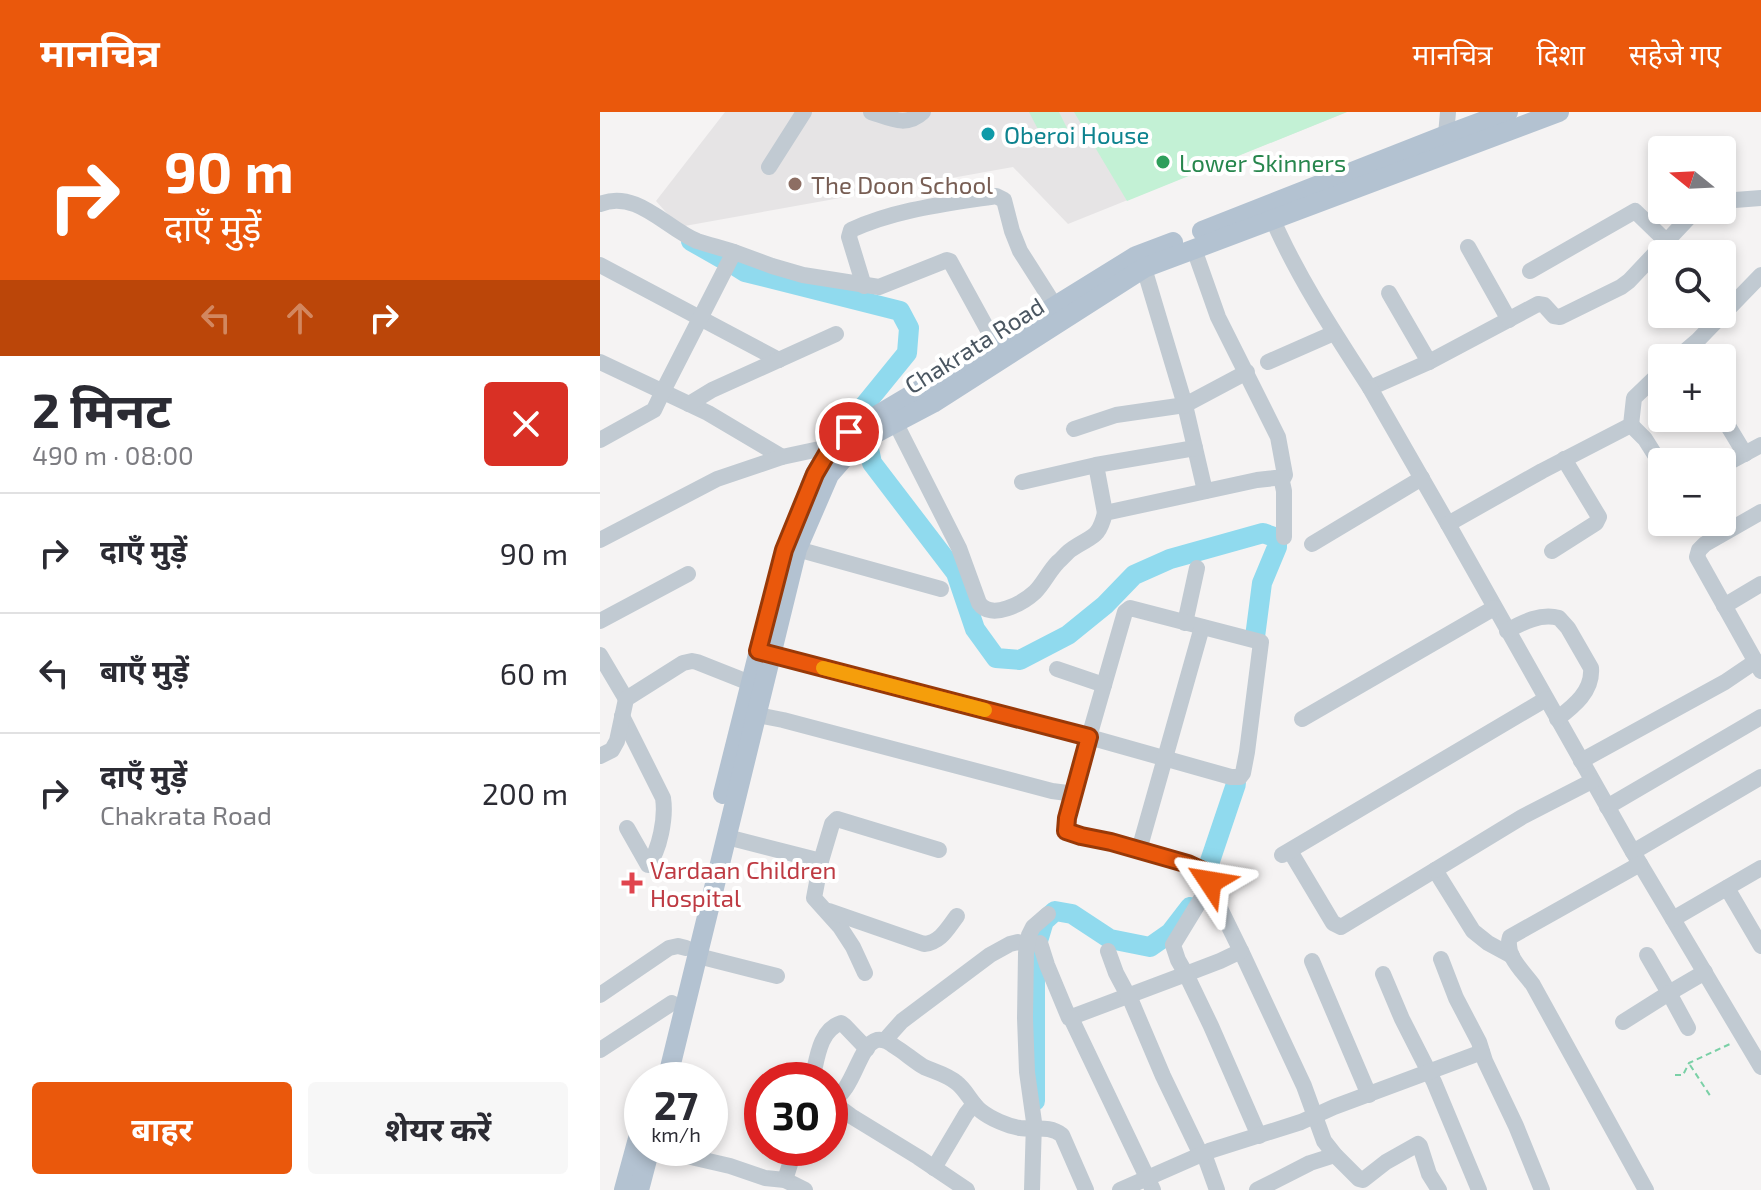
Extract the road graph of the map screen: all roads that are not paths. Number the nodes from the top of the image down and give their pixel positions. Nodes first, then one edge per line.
1 (804, 112) edge
2 (871, 112) edge
3 (923, 112) edge
4 (1448, 112) edge
5 (1508, 112) edge
6 (1559, 112) edge
7 (1446, 135) junction
8 (769, 167) dead end
9 (1761, 198) edge
10 (1736, 200) edge
11 (600, 204) edge
12 (1269, 212) junction
13 (1683, 224) edge
14 (1665, 240) edge
15 (1669, 240) edge
16 (1468, 247) dead end
17 (1194, 249) junction
18 (734, 252) junction
19 (1648, 262) edge
20 (600, 265) edge
21 (1144, 268) junction
22 (1530, 271) dead end
23 (1761, 275) edge
24 (864, 286) junction
25 (1389, 293) dead end
26 (1055, 306) junction
27 (701, 319) junction
28 (1509, 320) junction
29 (1334, 333) junction
30 (836, 334) dead end
31 (995, 343) junction
32 (1694, 344) edge
33 (779, 360) junction
34 (600, 362) edge
35 (1268, 362) dead end
36 (1429, 362) junction
37 (1247, 372) junction
38 (1648, 384) edge
39 (1370, 388) junction
40 (663, 391) junction
41 (689, 404) junction
42 (1185, 405) junction
43 (892, 416) junction
44 (1631, 425) junction
45 (1074, 429) dead end
46 (1732, 432) edge
47 (600, 440) edge
48 (858, 443) junction
49 (832, 445) junction
50 (1761, 445) edge
51 (1195, 448) junction
52 (1651, 448) edge
53 (1745, 454) junction
54 (782, 457) junction
55 (1564, 459) junction
56 (1736, 459) edge
57 (1096, 465) junction
58 (1281, 477) junction
59 (1422, 478) junction
60 (1022, 482) dead end
61 (1205, 491) junction
62 (1761, 512) edge
63 (1105, 513) junction
64 (1448, 524) junction
65 (1284, 537) dead end
66 (600, 540) edge
67 (1312, 544) dead end
68 (797, 549) junction
69 (1552, 551) dead end
70 (1197, 568) dead end
71 (688, 574) dead end
72 (1761, 584) edge
73 (941, 589) dead end
74 (1724, 606) junction
75 (1494, 608) junction
76 (600, 621) edge
77 (1194, 625) junction
78 (1507, 631) junction
79 (765, 653) junction
80 (600, 655) edge
81 (1758, 666) edge
82 (1057, 669) dead end
83 (605, 675) edge
84 (750, 683) junction
85 (1104, 685) junction
86 (626, 699) junction
87 (1546, 699) junction
88 (757, 715) junction
89 (622, 716) junction
90 (1761, 717) edge
91 (1302, 719) dead end
92 (1557, 719) junction
93 (1089, 737) junction
94 (600, 756) edge
95 (1165, 759) junction
96 (1581, 761) junction
97 (1761, 777) edge
98 (1592, 781) junction
99 (1075, 794) junction
100 (1607, 807) junction
101 (627, 828) dead end
102 (727, 837) junction
103 (939, 850) dead end
104 (1139, 850) junction
105 (1636, 858) junction
106 (821, 861) junction
107 (1761, 868) edge
108 (1435, 870) junction
109 (1209, 886) junction
110 (1727, 888) junction
111 (824, 909) junction
112 (1048, 914) dead end
113 (957, 916) dead end
114 (1673, 919) junction
115 (1034, 944) junction
116 (1761, 946) edge
117 (1108, 951) dead end
118 (1241, 951) junction
119 (692, 952) junction
120 (1647, 955) dead end
121 (1512, 956) junction
122 (1441, 959) dead end
123 (1312, 961) dead end
124 (1705, 972) junction
125 (865, 973) dead end
126 (1186, 974) junction
127 (1383, 974) dead end
128 (777, 976) dead end
129 (1669, 993) junction
130 (600, 995) edge
131 (1129, 995) junction
132 (672, 1003) junction
133 (1071, 1018) junction
134 (1623, 1022) dead end
135 (1688, 1028) dead end
136 (885, 1040) junction
137 (867, 1049) junction
138 (600, 1050) edge
139 (1482, 1052) junction
140 (657, 1062) edge
141 (671, 1062) edge
142 (815, 1062) edge
143 (1761, 1067) edge
144 (1429, 1073) junction
145 (848, 1085) edge
146 (1369, 1095) junction
147 (974, 1104) junction
148 (848, 1114) edge
149 (1314, 1117) junction
150 (1034, 1128) junction
151 (1259, 1136) junction
152 (1202, 1154) junction
153 (1335, 1155) junction
154 (631, 1166) edge
155 (646, 1166) edge
156 (727, 1166) edge
157 (796, 1166) edge
158 (934, 1168) junction
159 (1150, 1185) edge
160 (1368, 1185) edge
161 (797, 1187) edge
162 (624, 1190) edge
163 (639, 1190) edge
164 (967, 1190) edge
165 (1032, 1190) edge
166 (1086, 1190) edge
167 (1120, 1190) edge
168 (1217, 1190) edge
169 (1257, 1190) edge
170 (1439, 1190) edge
171 (1479, 1190) edge
172 (1542, 1190) edge
173 (1646, 1190) edge

1 - 8 street
2 - 3 street
4 - 7 street
5 - 7 main road, Chakrata Road
6 - 12 main road, Chakrata Road
7 - 12 main road, Chakrata Road
9 - 10 street
11 - 18 street
12 - 17 main road, Chakrata Road
12 - 26 main road, Chakrata Road
12 - 29 street
13 - 15 street
14 - 22 street
16 - 28 street
17 - 21 main road, Chakrata Road
17 - 37 street
18 - 24 street
18 - 27 street
19 - 28 street
20 - 27 street
21 - 42 street
21 - 43 main road, Chakrata Road
23 - 32 street
24 - 26 street
24 - 31 street
25 - 36 street
26 - 31 main road, Chakrata Road
27 - 33 street
27 - 40 street
28 - 36 street
29 - 35 street
29 - 39 street
30 - 33 street
31 - 43 main road, Chakrata Road
33 - 41 street
34 - 40 street
36 - 39 street
37 - 42 street
37 - 58 street
38 - 44 street
39 - 59 street
40 - 41 street
40 - 47 street
41 - 54 street
42 - 45 street
42 - 51 street
43 - 48 main road, Chakrata Road
43 - 49 main road, Chakrata Road
43 - 63 street
44 - 52 street
44 - 55 street
46 - 53 street
48 - 49 street
48 - 68 main road, Chakrata Road
49 - 54 street
49 - 79 main road, Chakrata Road
50 - 53 street
51 - 57 street
51 - 61 street
53 - 56 street
54 - 66 street
55 - 64 street
55 - 69 street
57 - 60 street
57 - 63 street
58 - 61 street
58 - 65 street
59 - 64 street
59 - 67 street
61 - 63 street
62 - 74 street
64 - 75 street
68 - 73 street
68 - 79 main road, Chakrata Road
70 - 77 street
71 - 76 street
72 - 74 street
74 - 81 street
75 - 78 street
75 - 91 street
77 - 85 street
77 - 95 street
77 - 95 street
78 - 87 street
78 - 92 street
79 - 84 main road, Chakrata Road
79 - 88 main road, Chakrata Road
79 - 93 street
80 - 83 street
81 - 96 street
82 - 85 street
83 - 86 street
84 - 86 street
84 - 119 main road, Chakrata Road
85 - 93 street
86 - 89 street
87 - 92 street
87 - 108 street
88 - 99 street
88 - 102 main road, Chakrata Road
89 - 94 street
89 - 101 street
90 - 100 street
92 - 96 street
93 - 95 street
93 - 99 street
95 - 104 street
96 - 98 street
97 - 105 street
98 - 100 street
98 - 108 street
99 - 104 street
100 - 105 street
102 - 106 street
102 - 119 main road, Chakrata Road
103 - 106 street
104 - 109 street
105 - 114 street
105 - 121 street
106 - 111 street
107 - 110 street
108 - 121 street
109 - 118 street
109 - 126 street
110 - 114 street
110 - 116 street
111 - 113 street
111 - 125 street
112 - 115 street
114 - 124 street
115 - 133 street
115 - 136 street
115 - 150 street
117 - 131 street
118 - 126 street
118 - 149 street
119 - 128 street
119 - 130 street
119 - 132 main road, Chakrata Road
119 - 141 main road, Chakrata Road
120 - 129 street
121 - 173 street
122 - 139 street
123 - 146 street
124 - 129 street
124 - 143 street
126 - 131 street
126 - 151 street
127 - 144 street
129 - 134 street
129 - 135 street
131 - 133 street
131 - 152 street
132 - 138 street
132 - 140 main road, Chakrata Road
133 - 159 street
136 - 137 street
136 - 147 street
137 - 142 street
137 - 145 street
139 - 144 street
139 - 172 street
144 - 146 street
144 - 171 street
146 - 149 street
147 - 150 street
147 - 158 street
148 - 158 street
149 - 151 street
149 - 153 street
150 - 165 street
150 - 166 street
151 - 152 street
152 - 159 street
152 - 168 street
153 - 160 street
153 - 169 street
154 - 162 main road
155 - 163 main road
156 - 161 street
157 - 161 street
158 - 164 street
159 - 167 street
160 - 170 street

